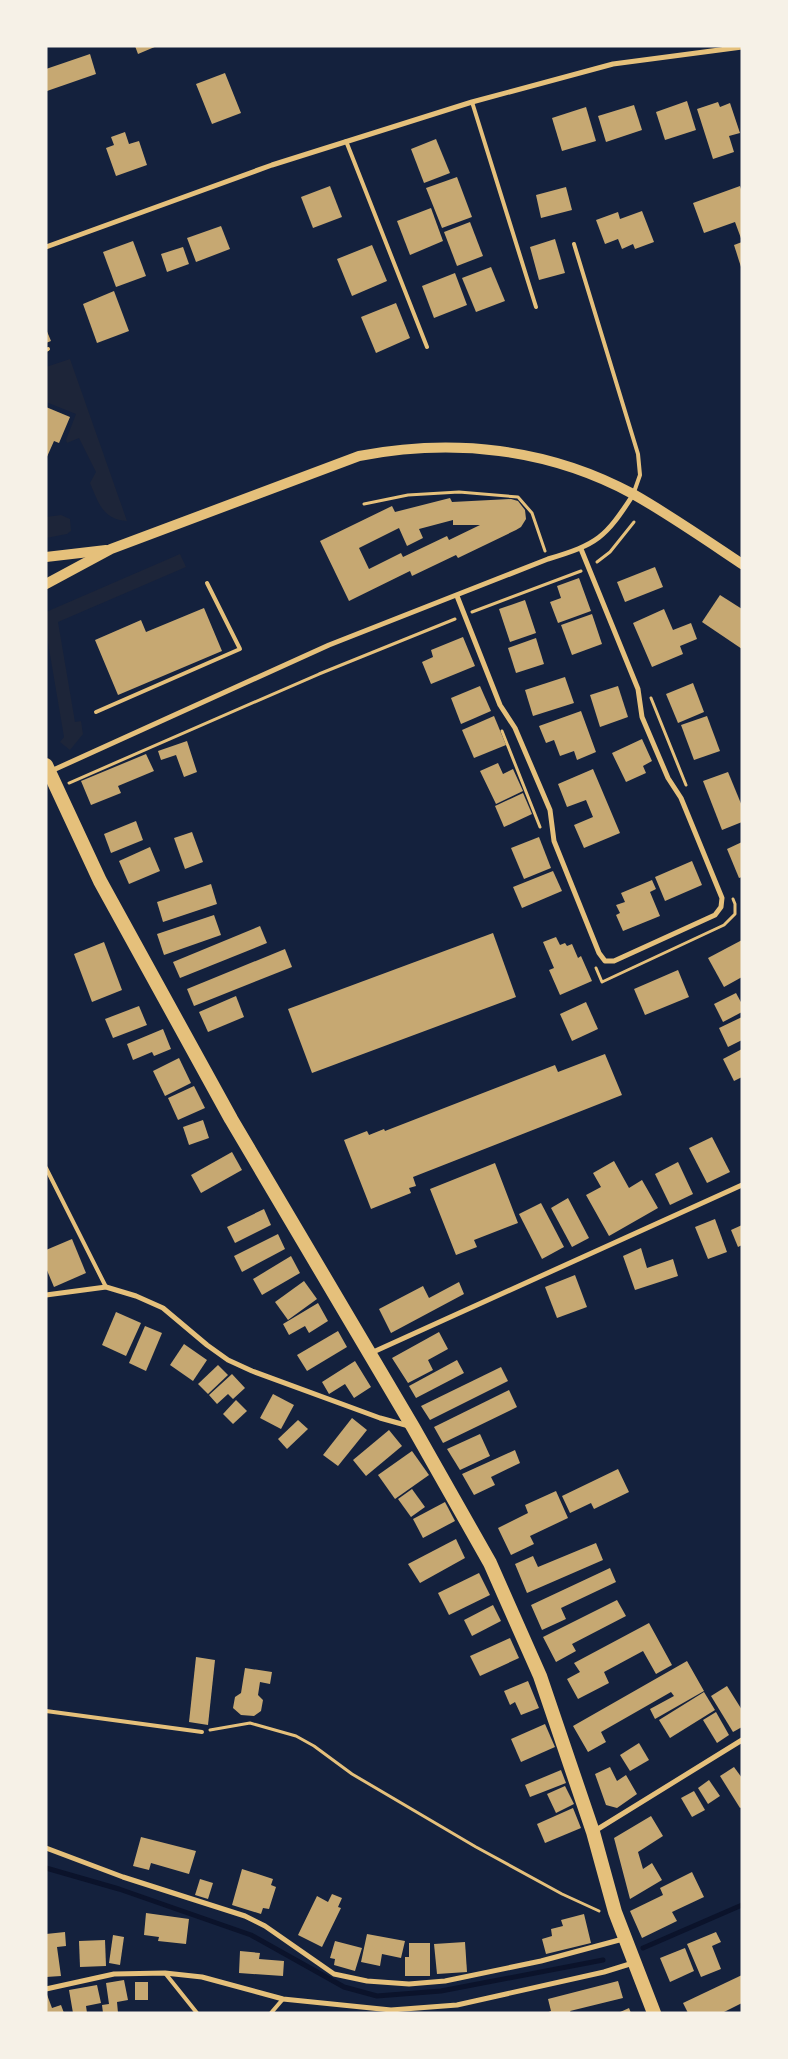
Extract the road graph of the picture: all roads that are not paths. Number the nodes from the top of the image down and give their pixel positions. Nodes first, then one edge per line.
1 (742, 47) edge
2 (472, 102) junction
3 (346, 141) junction
4 (574, 244) dead end
5 (46, 247) edge
6 (536, 307) dead end
7 (426, 347) dead end
8 (633, 495) junction
9 (112, 549) junction
10 (581, 549) junction
11 (46, 557) edge
12 (742, 564) edge
13 (207, 583) dead end
14 (46, 584) edge
15 (457, 596) junction
16 (96, 712) dead end
17 (48, 769) edge
18 (46, 1168) edge
19 (742, 1185) edge
20 (106, 1287) junction
21 (46, 1295) edge
22 (369, 1354) junction
23 (413, 1427) junction
24 (46, 1711) edge
25 (202, 1732) road end
26 (742, 1740) edge
27 (593, 1832) junction
28 (46, 1848) edge
29 (625, 1938) junction
30 (634, 1962) junction
31 (165, 1973) junction
32 (46, 1989) edge
33 (282, 1999) junction
34 (196, 2013) edge
35 (271, 2013) edge
36 (654, 2013) edge

1 - 2 street
2 - 3 street
2 - 6 lane
3 - 5 street
3 - 7 lane
4 - 8 lane
8 - 9 main road
8 - 10 street
8 - 12 main road
9 - 11 main road
9 - 14 main road
10 - 15 street
10 - 15 street
13 - 16 lane
15 - 17 street
17 - 22 highway
18 - 20 lane
19 - 22 street
20 - 21 street
20 - 23 street
22 - 23 highway
23 - 27 highway
24 - 25 lane
26 - 27 street
27 - 29 highway
28 - 29 street
29 - 30 highway
30 - 33 street
30 - 36 highway
31 - 32 street
31 - 33 street
31 - 34 lane
33 - 35 lane

